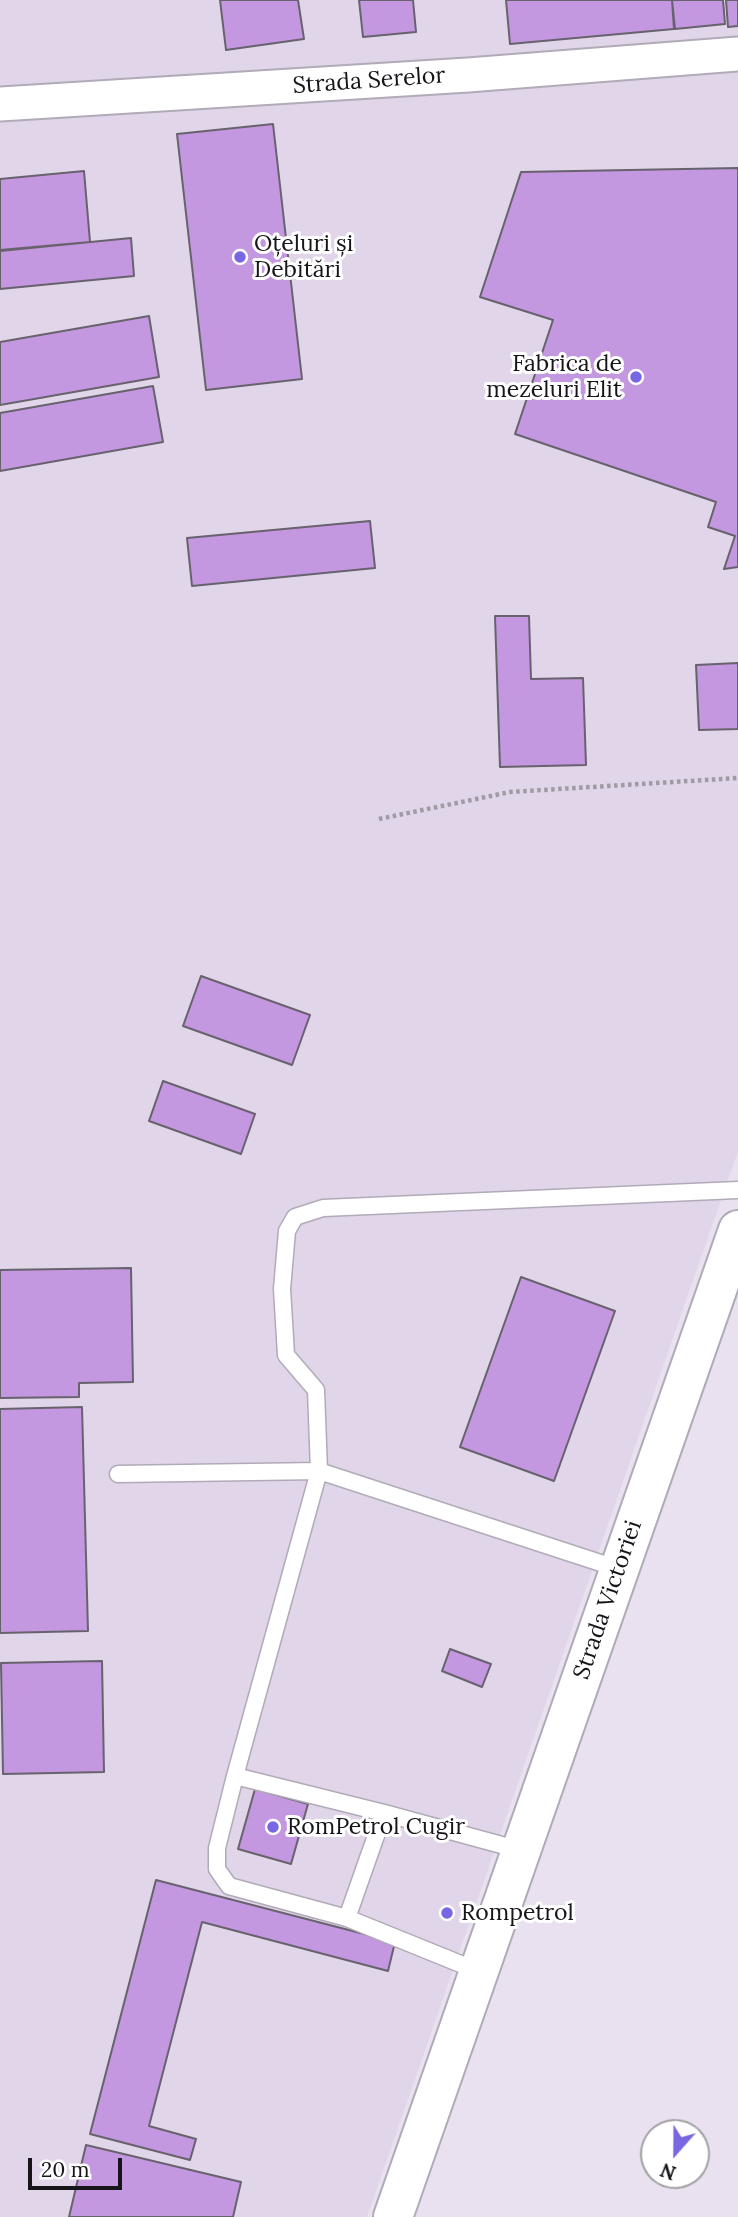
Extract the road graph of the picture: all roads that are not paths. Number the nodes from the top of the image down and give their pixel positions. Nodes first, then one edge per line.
1 (738, 54) edge
2 (0, 104) edge
3 (738, 1190) edge
4 (738, 1230) edge
5 (319, 1471) junction
6 (118, 1474) dead end
7 (619, 1569) junction
8 (235, 1776) junction
9 (384, 1813) junction
10 (520, 1850) junction
11 (347, 1918) junction
12 (478, 1971) junction
13 (393, 2217) edge

1 - 2 street, Strada Serelor
3 - 5 lane
4 - 7 main road, Strada Victoriei
5 - 6 lane
5 - 7 lane
5 - 8 lane
7 - 10 main road, Strada Victoriei
8 - 9 lane
8 - 11 lane
9 - 10 lane
9 - 11 lane
10 - 12 main road, Strada Victoriei
11 - 12 lane
12 - 13 main road, Strada Victoriei

